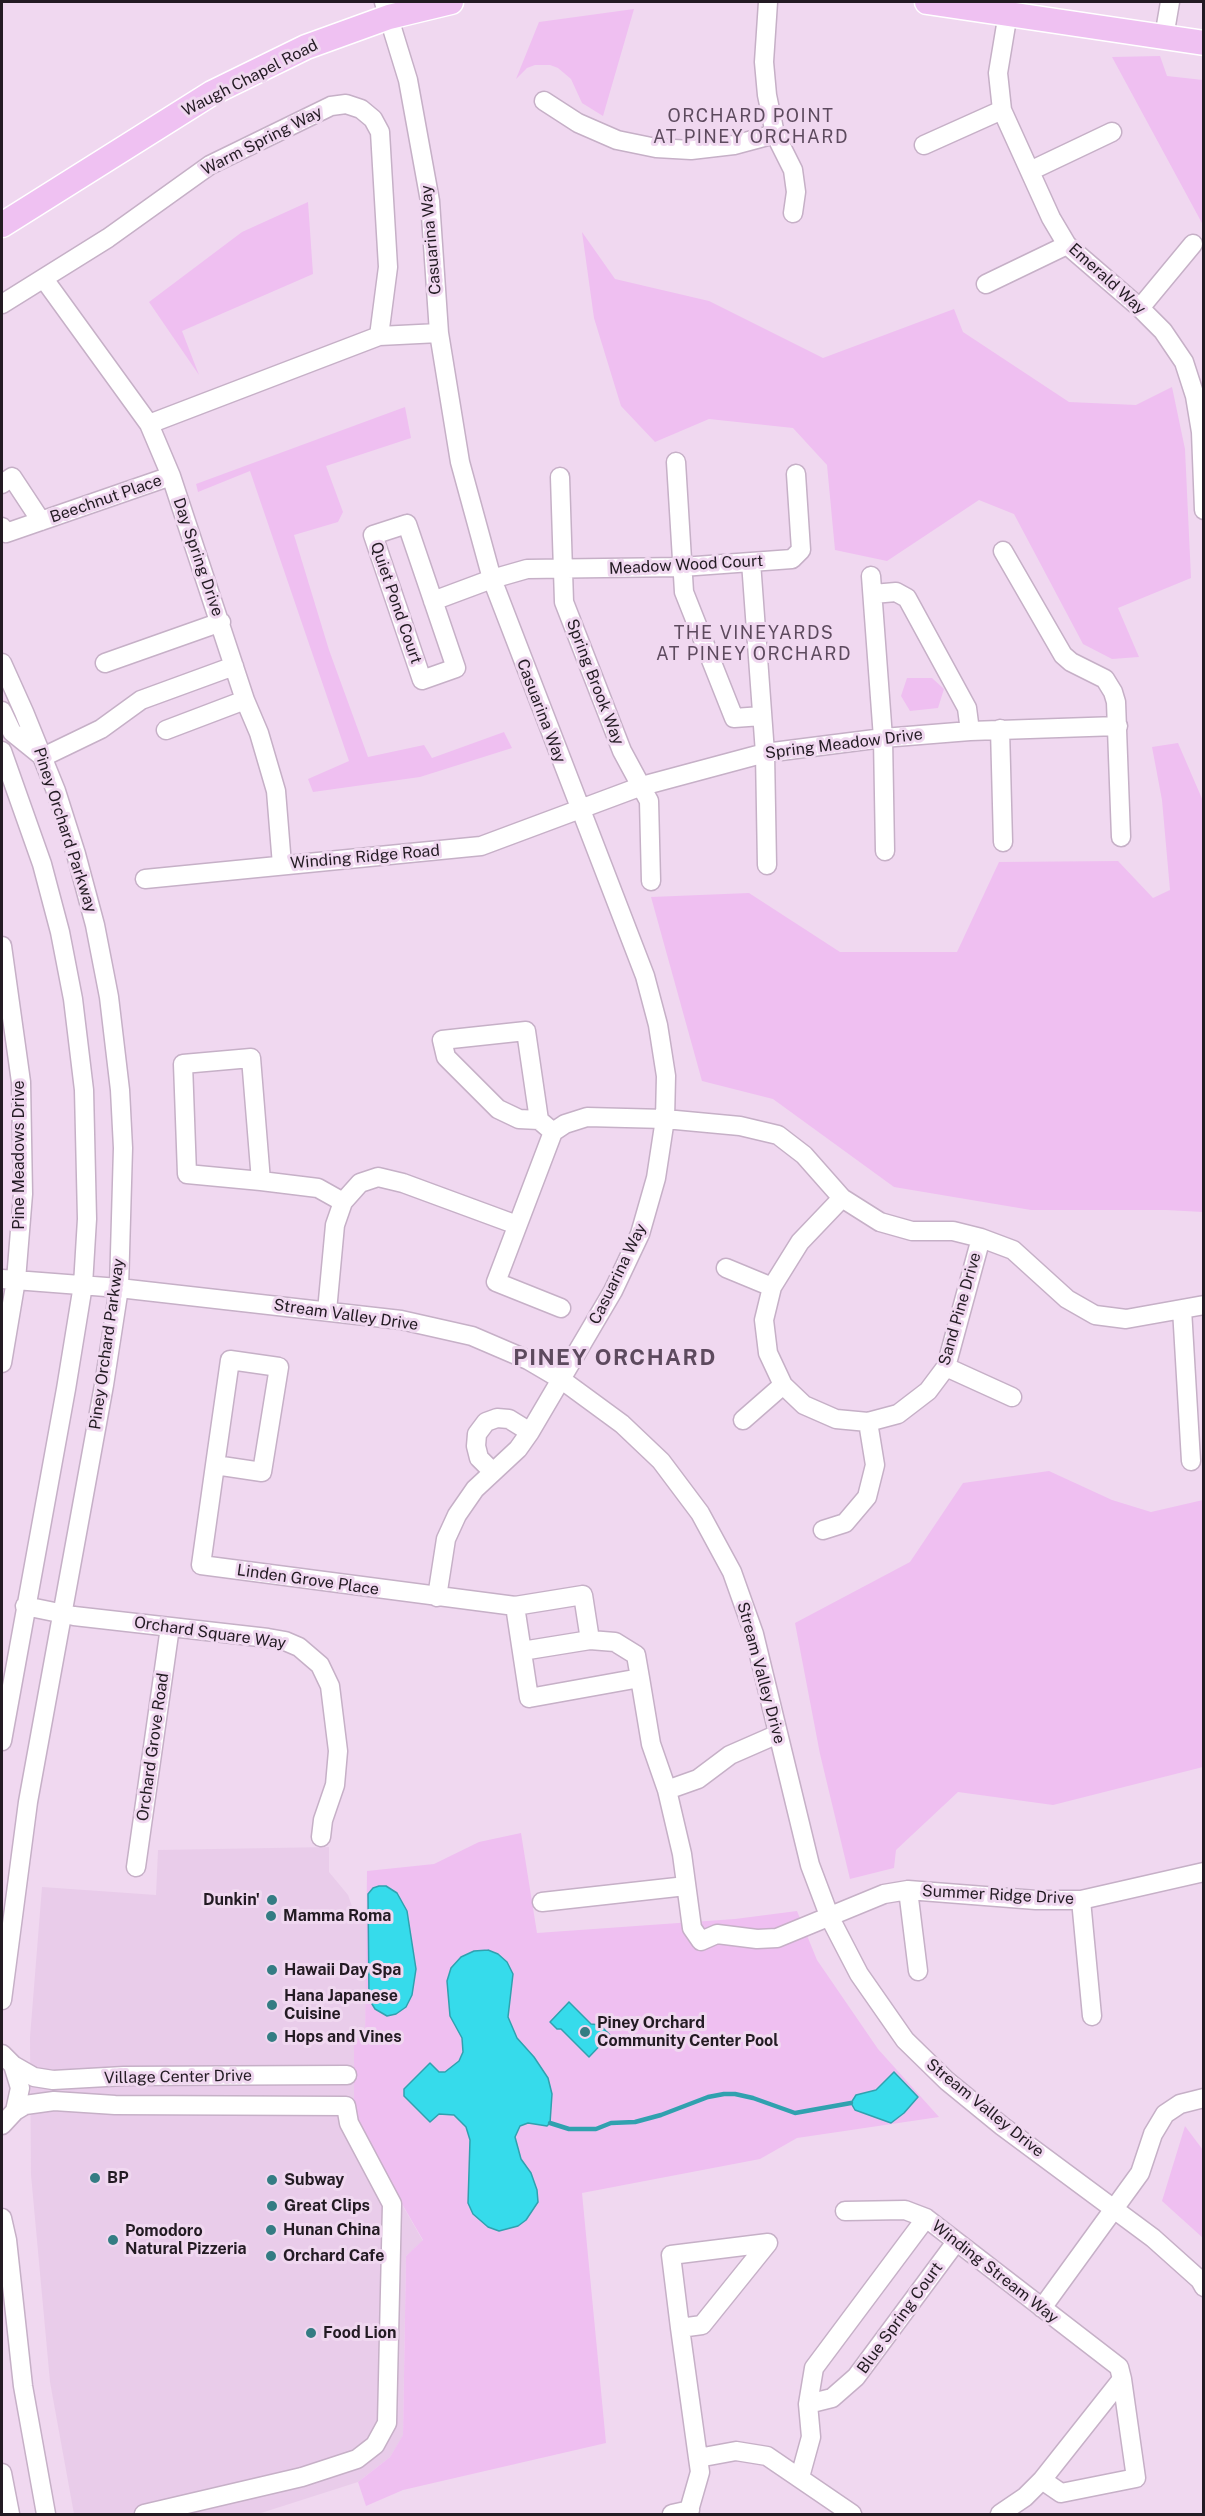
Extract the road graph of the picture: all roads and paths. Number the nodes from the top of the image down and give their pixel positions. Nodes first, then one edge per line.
1 (451, 2) edge
2 (768, 2) edge
3 (927, 2) edge
4 (1170, 2) edge
5 (387, 9) edge
6 (1008, 13) junction
7 (1164, 37) junction
8 (1203, 43) edge
9 (544, 101) dead end
10 (1002, 111) junction
11 (1112, 132) dead end
12 (775, 134) junction
13 (924, 146) dead end
14 (1029, 171) junction
15 (793, 213) dead end
16 (2, 225) edge
17 (1193, 244) dead end
18 (1067, 245) junction
19 (44, 279) junction
20 (986, 284) dead end
21 (2, 304) edge
22 (1140, 308) junction
23 (439, 333) junction
24 (379, 336) junction
25 (149, 424) junction
26 (675, 462) dead end
27 (796, 474) dead end
28 (171, 476) junction
29 (561, 477) dead end
30 (2, 484) edge
31 (1203, 510) edge
32 (41, 521) junction
33 (2, 527) edge
34 (1003, 551) dead end
35 (752, 562) junction
36 (682, 567) junction
37 (563, 570) junction
38 (492, 579) junction
39 (433, 601) junction
40 (220, 622) junction
41 (2, 663) edge
42 (105, 663) dead end
43 (234, 666) junction
44 (245, 700) junction
45 (2, 711) edge
46 (762, 716) junction
47 (1118, 726) junction
48 (1000, 729) junction
49 (166, 730) dead end
50 (970, 731) junction
51 (883, 738) junction
52 (2, 751) edge
53 (765, 753) junction
54 (43, 757) junction
55 (642, 786) junction
56 (579, 809) junction
57 (1121, 837) dead end
58 (1003, 842) dead end
59 (885, 851) dead end
60 (282, 865) junction
61 (767, 866) dead end
62 (145, 879) dead end
63 (651, 880) dead end
64 (2, 946) edge
65 (665, 1119) junction
66 (539, 1120) junction
67 (553, 1132) junction
68 (261, 1181) junction
69 (842, 1198) junction
70 (343, 1202) junction
71 (517, 1225) junction
72 (981, 1238) junction
73 (726, 1268) dead end
74 (9, 1280) edge
75 (83, 1285) junction
76 (772, 1287) junction
77 (119, 1288) junction
78 (1203, 1305) edge
79 (561, 1308) dead end
80 (1182, 1309) junction
81 (327, 1311) junction
82 (2, 1363) edge
83 (946, 1367) junction
84 (562, 1380) junction
85 (783, 1385) junction
86 (1012, 1397) dead end
87 (742, 1420) dead end
88 (868, 1422) junction
89 (530, 1432) junction
90 (1191, 1461) dead end
91 (215, 1465) junction
92 (493, 1472) junction
93 (823, 1530) dead end
94 (437, 1597) junction
95 (26, 1606) junction
96 (515, 1606) junction
97 (61, 1614) junction
98 (170, 1627) junction
99 (590, 1640) junction
100 (522, 1651) junction
101 (640, 1678) junction
102 (778, 1734) junction
103 (2, 1741) edge
104 (667, 1791) junction
105 (321, 1837) dead end
106 (136, 1867) dead end
107 (1203, 1872) edge
108 (686, 1886) junction
109 (908, 1890) junction
110 (1081, 1900) junction
111 (542, 1902) dead end
112 (830, 1918) junction
113 (918, 1971) dead end
114 (2, 2000) edge
115 (1092, 2016) dead end
116 (6, 2055) edge
117 (347, 2075) dead end
118 (1203, 2098) edge
119 (9, 2117) edge
120 (2, 2138) edge
121 (1114, 2209) junction
122 (845, 2211) dead end
123 (2, 2218) edge
124 (926, 2218) junction
125 (956, 2242) junction
126 (1203, 2287) edge
127 (1042, 2308) junction
128 (680, 2328) junction
129 (1122, 2379) junction
130 (808, 2404) junction
131 (698, 2458) junction
132 (2, 2473) edge
133 (800, 2477) junction
134 (1042, 2480) junction
135 (691, 2513) edge
136 (10, 2514) edge
137 (46, 2514) edge
138 (144, 2514) edge
139 (672, 2514) edge
140 (852, 2514) edge
141 (1000, 2514) edge

1 - 5 main road, Waugh Chapel Road
2 - 12 street
3 - 6 main road
4 - 7 street
5 - 16 main road, Waugh Chapel Road
5 - 23 street, Casuarina Way
6 - 7 main road
6 - 10 street, Emerald Way
7 - 8 main road
9 - 12 street
10 - 13 street
10 - 14 street, Emerald Way
11 - 14 street
12 - 15 street
14 - 18 street, Emerald Way
17 - 22 street
18 - 20 street
18 - 22 street, Emerald Way
19 - 21 street, Warm Spring Way
19 - 24 street, Warm Spring Way
19 - 25 street, Day Spring Drive
22 - 31 street, Emerald Way
23 - 24 street
23 - 38 street, Casuarina Way
24 - 25 street
25 - 28 street, Day Spring Drive
26 - 36 street
27 - 35 street, Meadow Wood Court
28 - 32 street, Beechnut Place
28 - 40 street, Day Spring Drive
29 - 37 street, Spring Brook Way
30 - 32 street, Beechnut Place
32 - 33 street, Beechnut Place
34 - 47 street
35 - 36 street, Meadow Wood Court
35 - 46 street
36 - 37 street, Meadow Wood Court
36 - 46 street
37 - 38 street, Meadow Wood Court
37 - 55 street, Spring Brook Way
38 - 39 street
38 - 56 street, Casuarina Way
39 - 39 street, Quiet Pond Court
40 - 42 street
40 - 43 street, Day Spring Drive
41 - 54 street, Piney Orchard Parkway
43 - 44 street, Day Spring Drive
43 - 54 street
44 - 49 street
44 - 60 street, Day Spring Drive
45 - 54 street
46 - 53 street
47 - 48 street, Spring Meadow Drive
47 - 57 street
48 - 50 street, Spring Meadow Drive
48 - 58 street
50 - 51 street, Spring Meadow Drive
50 - 51 street
51 - 53 street, Spring Meadow Drive
51 - 59 street
52 - 75 street, Piney Orchard Parkway
53 - 55 street, Spring Meadow Drive
53 - 61 street
54 - 77 street, Piney Orchard Parkway
55 - 56 street, Spring Meadow Drive
55 - 63 street, Spring Brook Way
56 - 60 street, Winding Ridge Road
56 - 65 street, Casuarina Way
60 - 62 street, Winding Ridge Road
64 - 74 street, Pine Meadows Drive
65 - 67 street
65 - 69 street
65 - 84 street, Casuarina Way
66 - 66 street
66 - 67 street
67 - 71 street
68 - 68 street
68 - 70 street
69 - 72 street
69 - 76 street, Sand Pine Drive
70 - 71 street
70 - 81 street
71 - 79 street
72 - 80 street
72 - 83 street, Sand Pine Drive
73 - 76 street
74 - 75 street, Stream Valley Drive
74 - 82 street, Pine Meadows Drive
75 - 77 street, Stream Valley Drive
75 - 95 street, Piney Orchard Parkway
76 - 85 street, Sand Pine Drive
77 - 81 street, Stream Valley Drive
77 - 97 street, Piney Orchard Parkway
78 - 80 street
80 - 90 street
81 - 84 street, Stream Valley Drive
83 - 86 street
83 - 88 street, Sand Pine Drive
84 - 89 street, Casuarina Way
84 - 102 street, Stream Valley Drive
85 - 87 street
85 - 88 street, Sand Pine Drive
88 - 93 street
89 - 92 street, Casuarina Way
89 - 92 street
91 - 91 street, Linden Grove Place
91 - 94 street, Linden Grove Place
92 - 94 street, Casuarina Way
94 - 96 street, Linden Grove Place
95 - 97 street, Orchard Square Way
95 - 103 street, Piney Orchard Parkway
96 - 99 street, Linden Grove Place
96 - 100 street
97 - 98 street, Orchard Square Way
97 - 114 street, Piney Orchard Parkway
98 - 105 street, Orchard Square Way
98 - 106 street, Orchard Grove Road
99 - 100 street
99 - 101 street
100 - 101 street
101 - 104 street
102 - 104 street
102 - 112 street, Stream Valley Drive
104 - 108 street
107 - 110 street, Summer Ridge Drive
108 - 111 street
108 - 112 street
109 - 110 street, Summer Ridge Drive
109 - 112 street, Summer Ridge Drive
109 - 113 street
110 - 115 street
112 - 121 street, Stream Valley Drive
116 - 117 street, Village Center Drive
116 - 119 street
118 - 121 street
119 - 120 street
119 - 138 street, Village Center Drive
121 - 126 street, Stream Valley Drive
121 - 127 street
122 - 124 street, Winding Stream Way
123 - 137 street
124 - 125 street, Winding Stream Way
124 - 130 street
125 - 127 street, Winding Stream Way
125 - 130 street, Blue Spring Court
127 - 129 street, Winding Stream Way
128 - 128 street
128 - 131 street
129 - 134 street
129 - 134 street, Winding Stream Way
130 - 133 street
131 - 133 street
131 - 135 street
132 - 136 street
133 - 140 street
134 - 141 street
135 - 139 street

